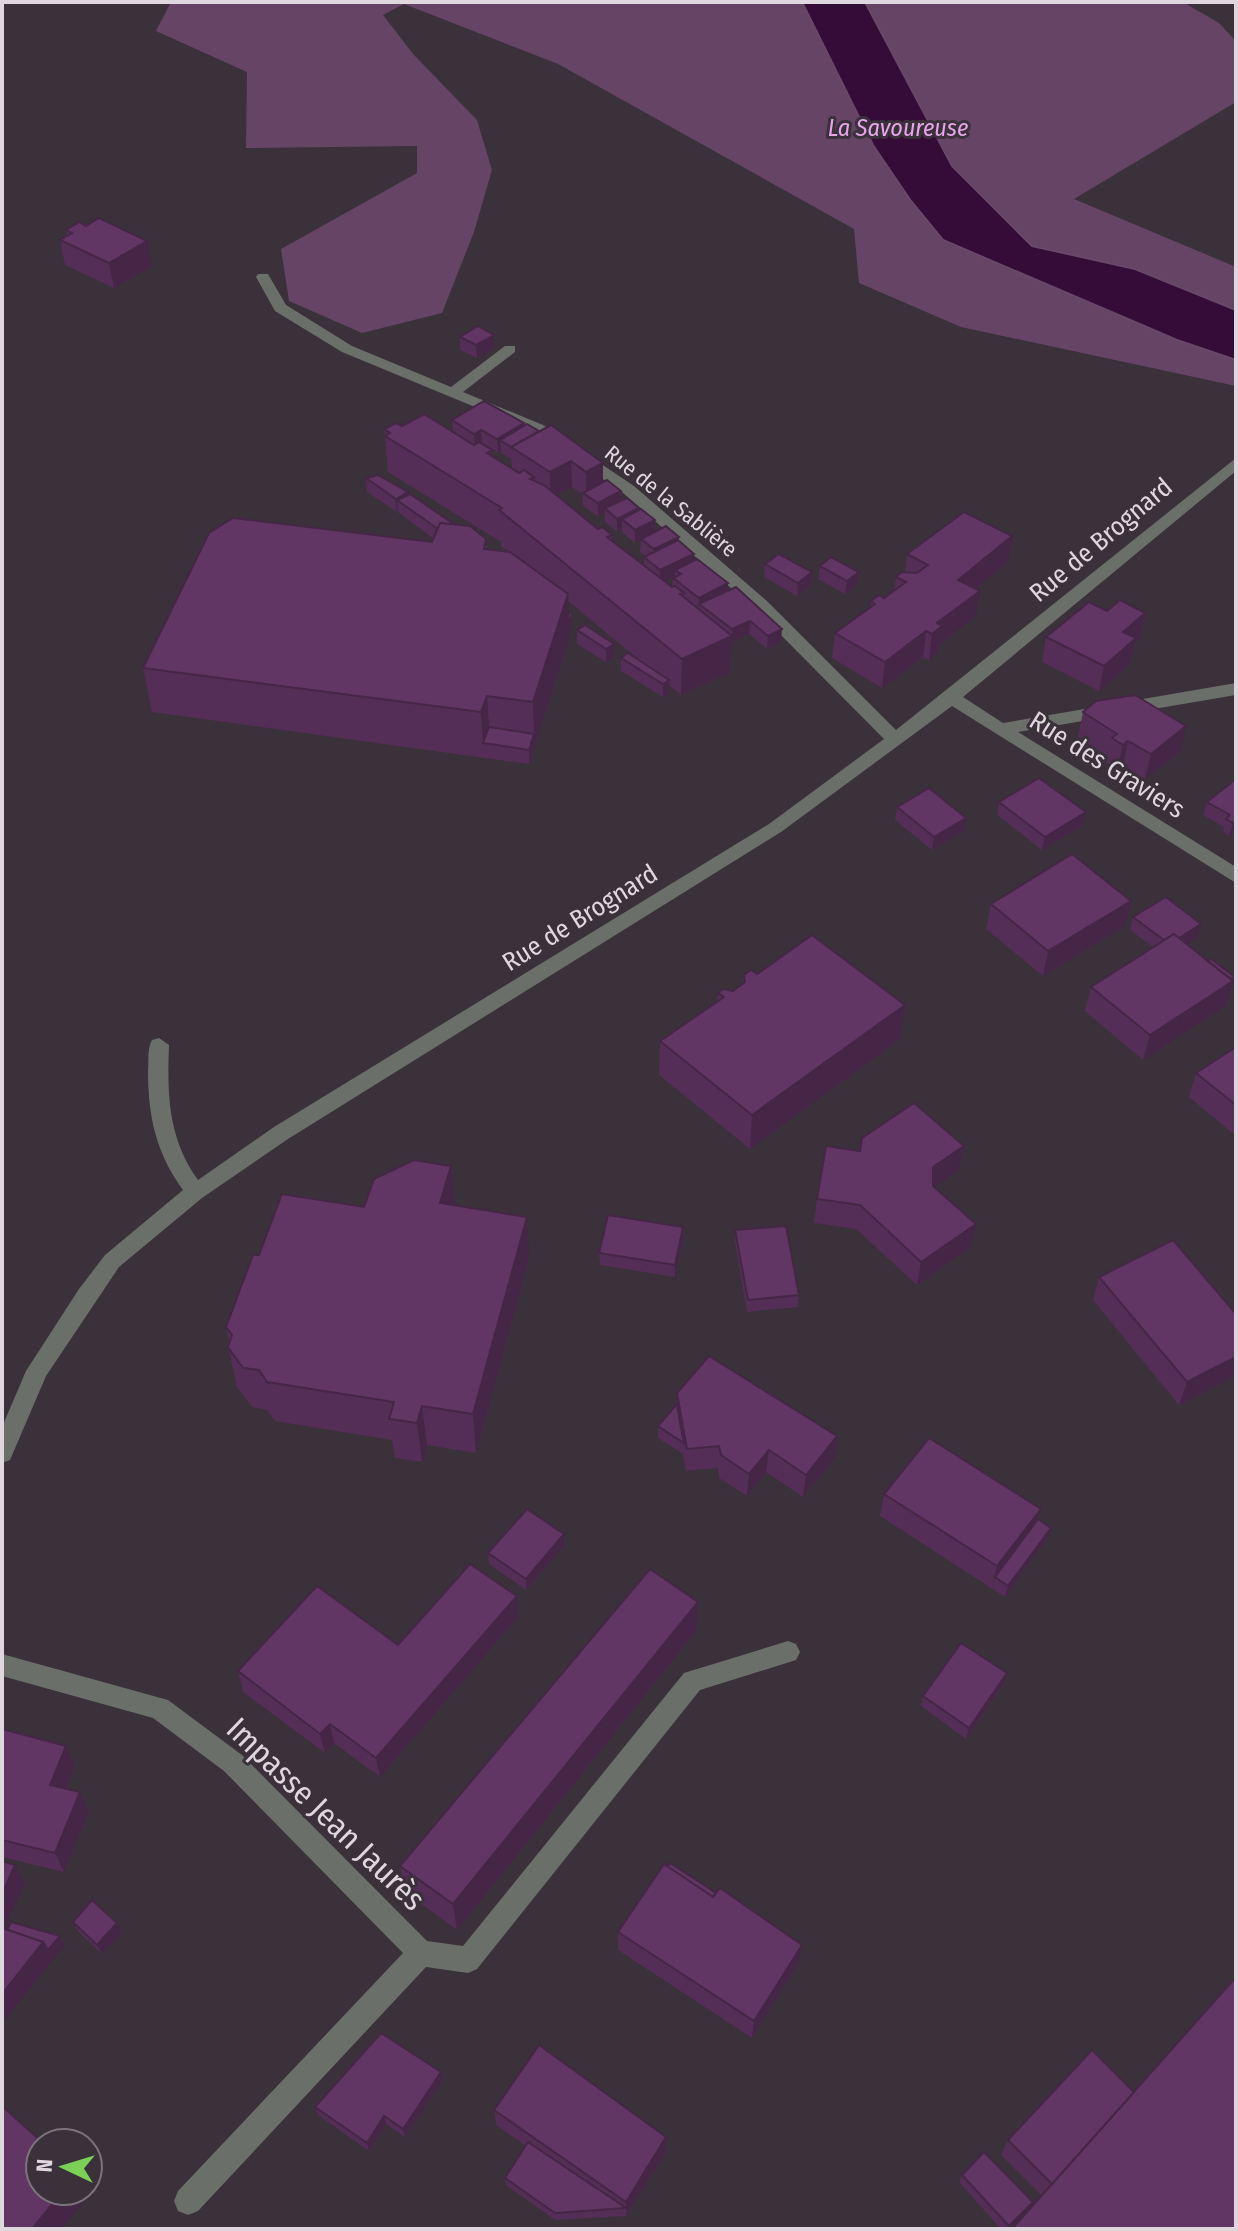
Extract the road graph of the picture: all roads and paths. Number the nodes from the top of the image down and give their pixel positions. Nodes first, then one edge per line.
1 (263, 277) dead end
2 (510, 349) dead end
3 (455, 391) junction
4 (1236, 463) edge
5 (1236, 689) edge
6 (951, 698) junction
7 (1001, 729) junction
8 (896, 740) junction
9 (1236, 876) edge
10 (159, 1045) dead end
11 (195, 1192) junction
12 (2, 1453) edge
13 (788, 1652) dead end
14 (2, 1665) edge
15 (421, 1953) junction
16 (188, 2201) dead end

1 - 3 street, Rue de la Sablière
2 - 3 street
3 - 8 street, Rue de la Sablière
4 - 6 street, Rue de Brognard
5 - 7 street
6 - 7 street, Rue des Graviers
6 - 8 street, Rue de Brognard
7 - 9 street, Rue des Graviers
8 - 11 street, Rue de Brognard
10 - 11 street
11 - 12 street, Rue de Brognard
13 - 15 street, Impasse Jean Jaurès
14 - 15 street, Impasse Jean Jaurès
15 - 16 street, Impasse Jean Jaurès

